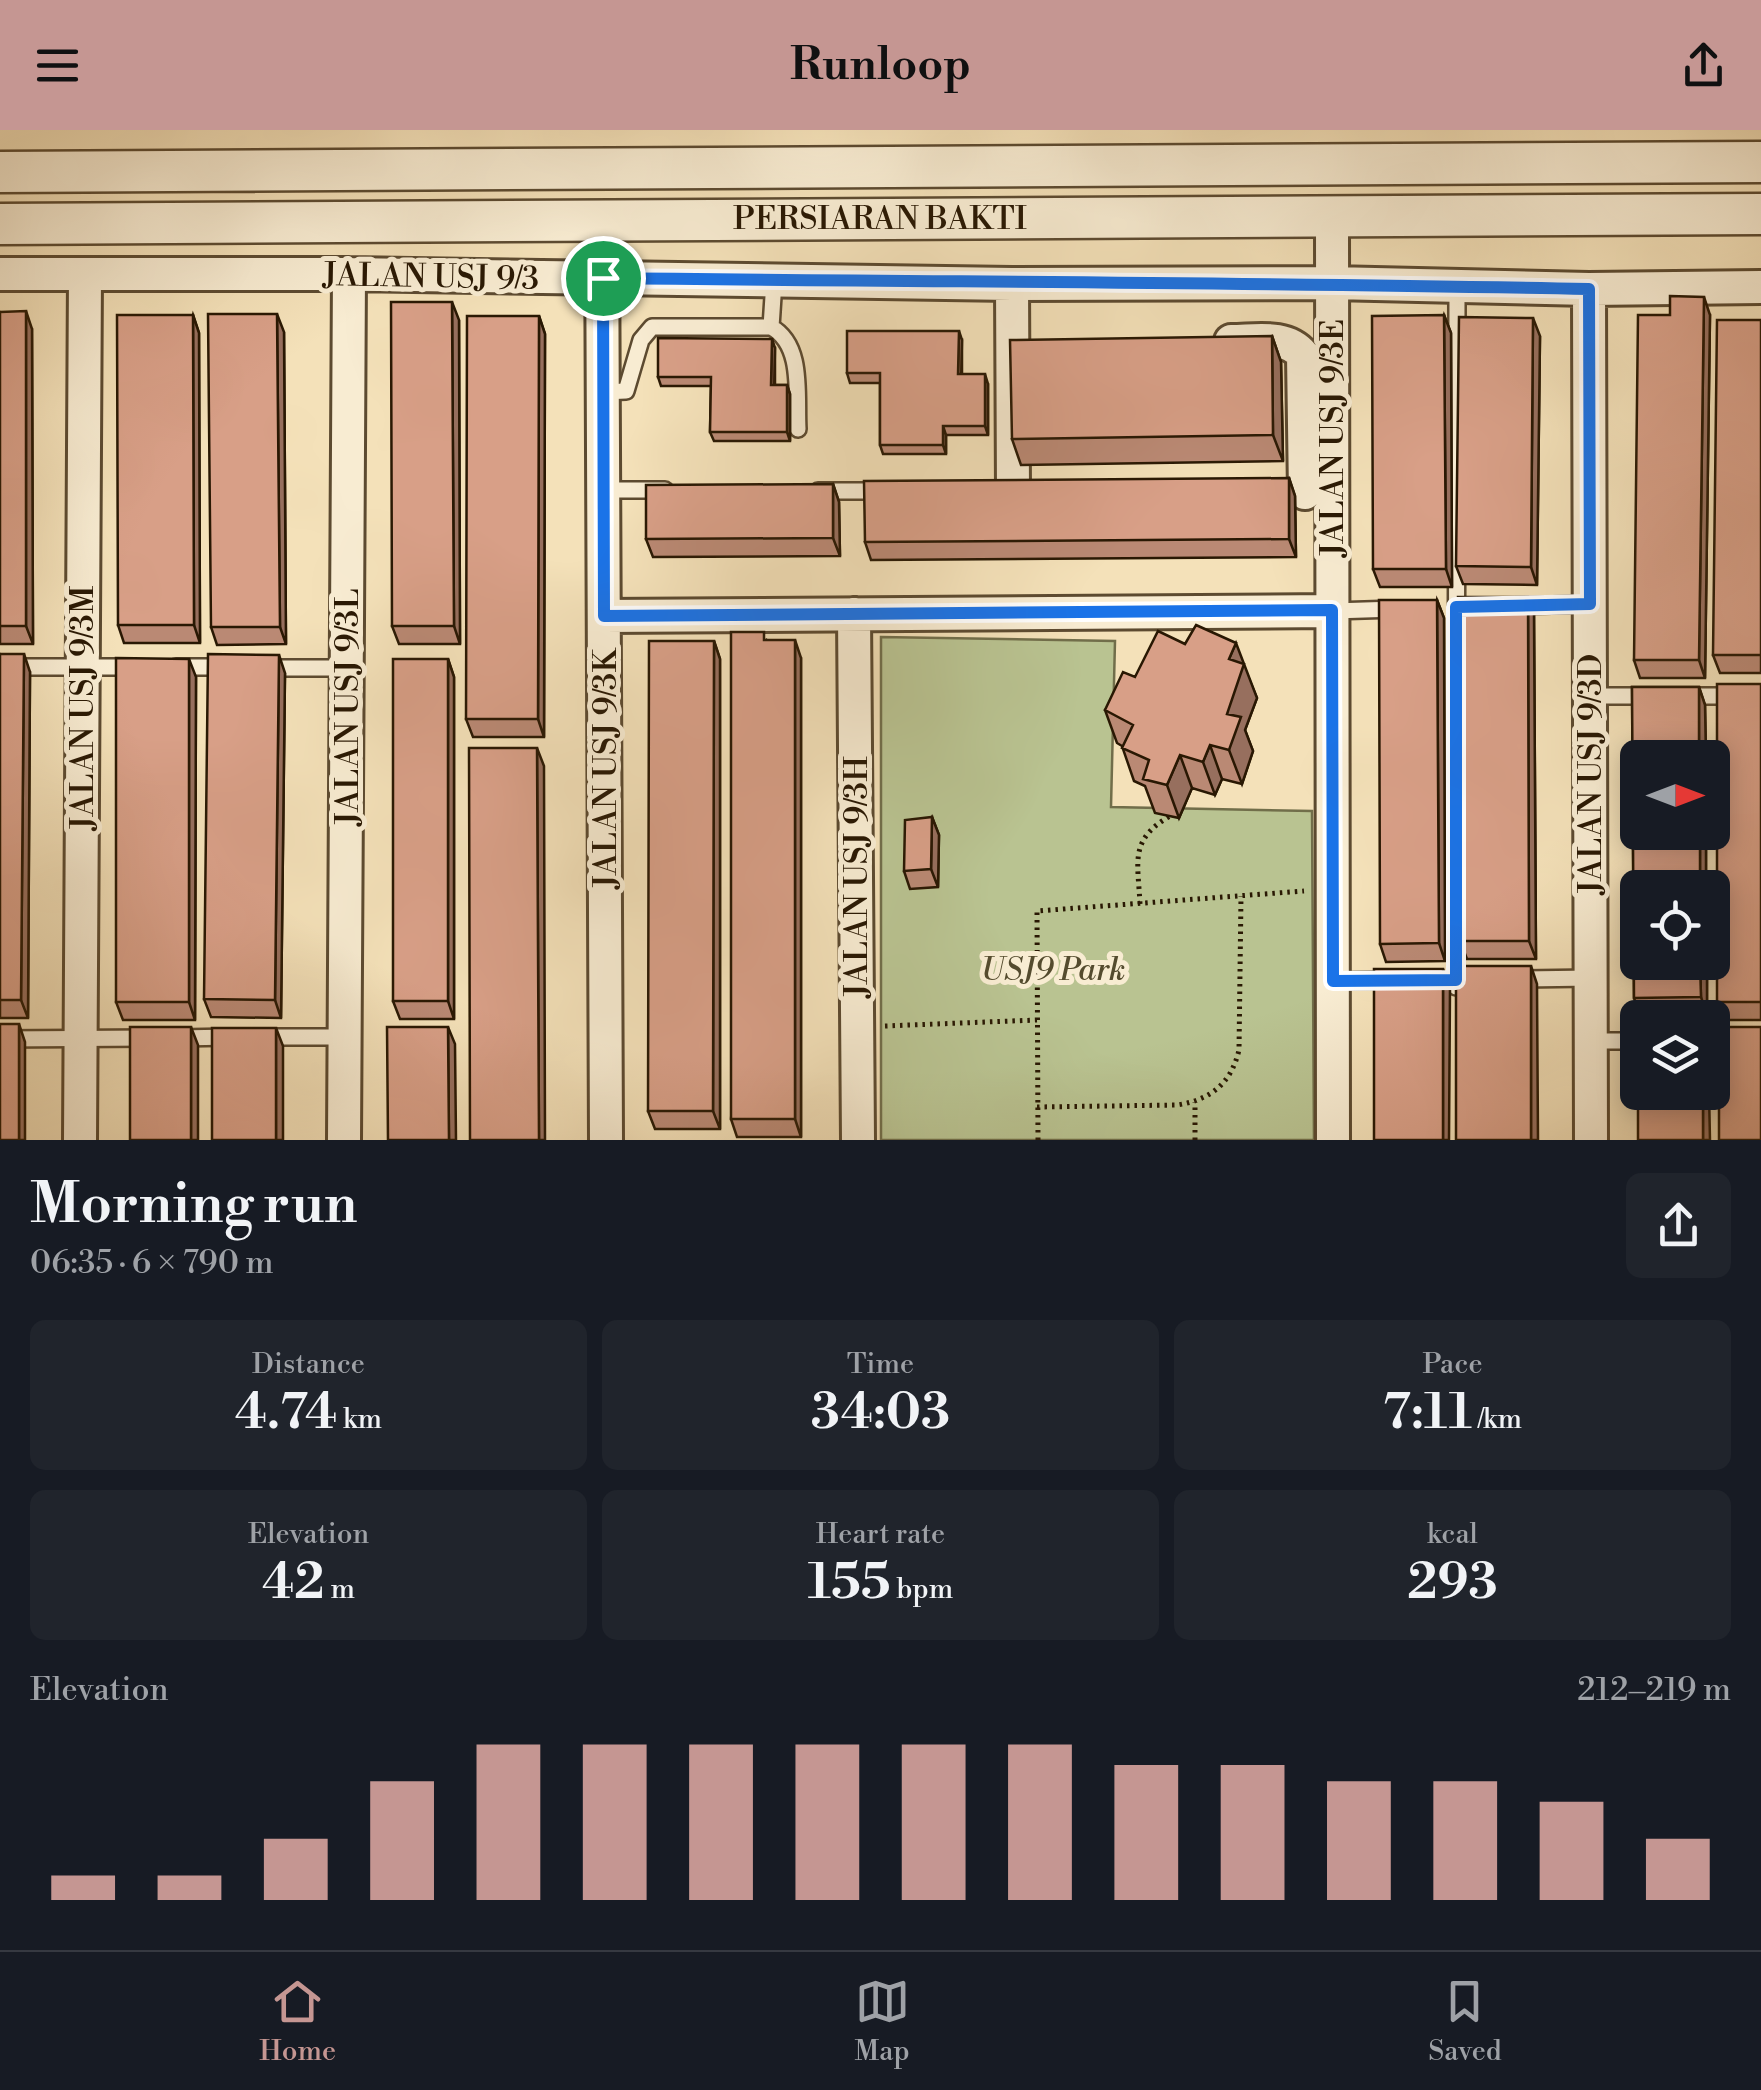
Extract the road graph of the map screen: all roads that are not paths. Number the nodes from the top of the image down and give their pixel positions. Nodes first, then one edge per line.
1 (1304, 147) edge
2 (1761, 162) edge
3 (96, 171) junction
4 (0, 172) edge
5 (1761, 214) edge
6 (1332, 216) junction
7 (602, 218) junction
8 (97, 223) junction
9 (0, 224) edge
10 (0, 274) edge
11 (349, 274) junction
12 (85, 275) junction
13 (603, 278) junction
14 (774, 281) junction
15 (1332, 283) junction
16 (1012, 284) junction
17 (1457, 286) junction
18 (1761, 287) edge
19 (1589, 289) junction
20 (771, 328) junction
21 (1204, 341) edge
22 (1014, 343) junction
23 (1052, 343) edge
24 (603, 392) junction
25 (798, 429) dead end
26 (604, 490) junction
27 (682, 490) edge
28 (798, 491) edge
29 (896, 491) edge
30 (1012, 492) edge
31 (1308, 493) junction
32 (1590, 604) junction
33 (1494, 606) edge
34 (1456, 607) junction
35 (1475, 607) edge
36 (1421, 608) edge
37 (1438, 608) edge
38 (1332, 610) junction
39 (854, 614) junction
40 (604, 616) junction
41 (0, 666) edge
42 (83, 667) junction
43 (347, 668) junction
44 (1590, 696) junction
45 (1761, 696) edge
46 (1591, 978) junction
47 (1476, 979) edge
48 (1495, 979) edge
49 (1404, 980) edge
50 (1439, 980) edge
51 (1456, 980) junction
52 (1333, 981) junction
53 (1456, 997) edge
54 (345, 1036) junction
55 (80, 1038) junction
56 (0, 1039) edge
57 (1591, 1041) junction
58 (1620, 1041) edge
59 (1730, 1042) edge
60 (1761, 1042) edge
61 (80, 1140) edge
62 (344, 1140) edge
63 (606, 1140) edge
64 (858, 1140) edge
65 (1333, 1140) edge
66 (1591, 1140) edge

1 - 2 street, PERSIARAN BAKTI
1 - 3 street, PERSIARAN BAKTI
3 - 4 street, PERSIARAN BAKTI
3 - 8 street
5 - 6 street, PERSIARAN BAKTI
6 - 7 street, PERSIARAN BAKTI
6 - 15 street, JALAN USJ 9/3E
7 - 8 street, PERSIARAN BAKTI
7 - 13 street, JALAN USJ 9/3K
8 - 9 street, PERSIARAN BAKTI
10 - 12 street, JALAN USJ 9/3
11 - 12 street, JALAN USJ 9/3
11 - 13 street, JALAN USJ 9/3
11 - 43 street, JALAN USJ 9/3L
12 - 42 street, JALAN USJ 9/3M
13 - 14 street, JALAN USJ 9/3
13 - 24 street, JALAN USJ 9/3K
14 - 16 street, JALAN USJ 9/3
14 - 20 lane
15 - 16 street, JALAN USJ 9/3
15 - 17 street, JALAN USJ 9/3
15 - 31 street, JALAN USJ 9/3E
16 - 22 street
17 - 19 street, JALAN USJ 9/3
17 - 34 lane
18 - 19 street, JALAN USJ 9/3
19 - 32 street, JALAN USJ 9/3D
20 - 24 lane
20 - 25 lane
21 - 31 street
22 - 23 street
22 - 30 street
24 - 26 street, JALAN USJ 9/3K
26 - 27 lane
26 - 40 street, JALAN USJ 9/3K
28 - 29 lane
31 - 38 street, JALAN USJ 9/3E
32 - 33 lane
32 - 44 street, JALAN USJ 9/3D
34 - 35 lane
34 - 37 lane
34 - 51 lane
36 - 38 lane
38 - 39 street
38 - 52 street, JALAN USJ 9/3E
39 - 40 street
39 - 64 street, JALAN USJ 9/3H
40 - 63 street, JALAN USJ 9/3K
41 - 42 lane
42 - 43 lane
42 - 55 street, JALAN USJ 9/3M
43 - 54 street, JALAN USJ 9/3L
44 - 45 lane
44 - 46 street, JALAN USJ 9/3D
46 - 48 lane
46 - 57 street, JALAN USJ 9/3D
47 - 51 lane
49 - 52 lane
50 - 51 lane
51 - 53 lane
52 - 65 street, JALAN USJ 9/3E
54 - 55 lane
54 - 62 street, JALAN USJ 9/3L
55 - 56 lane
55 - 61 street, JALAN USJ 9/3M
57 - 58 lane
57 - 66 street, JALAN USJ 9/3D
59 - 60 lane

